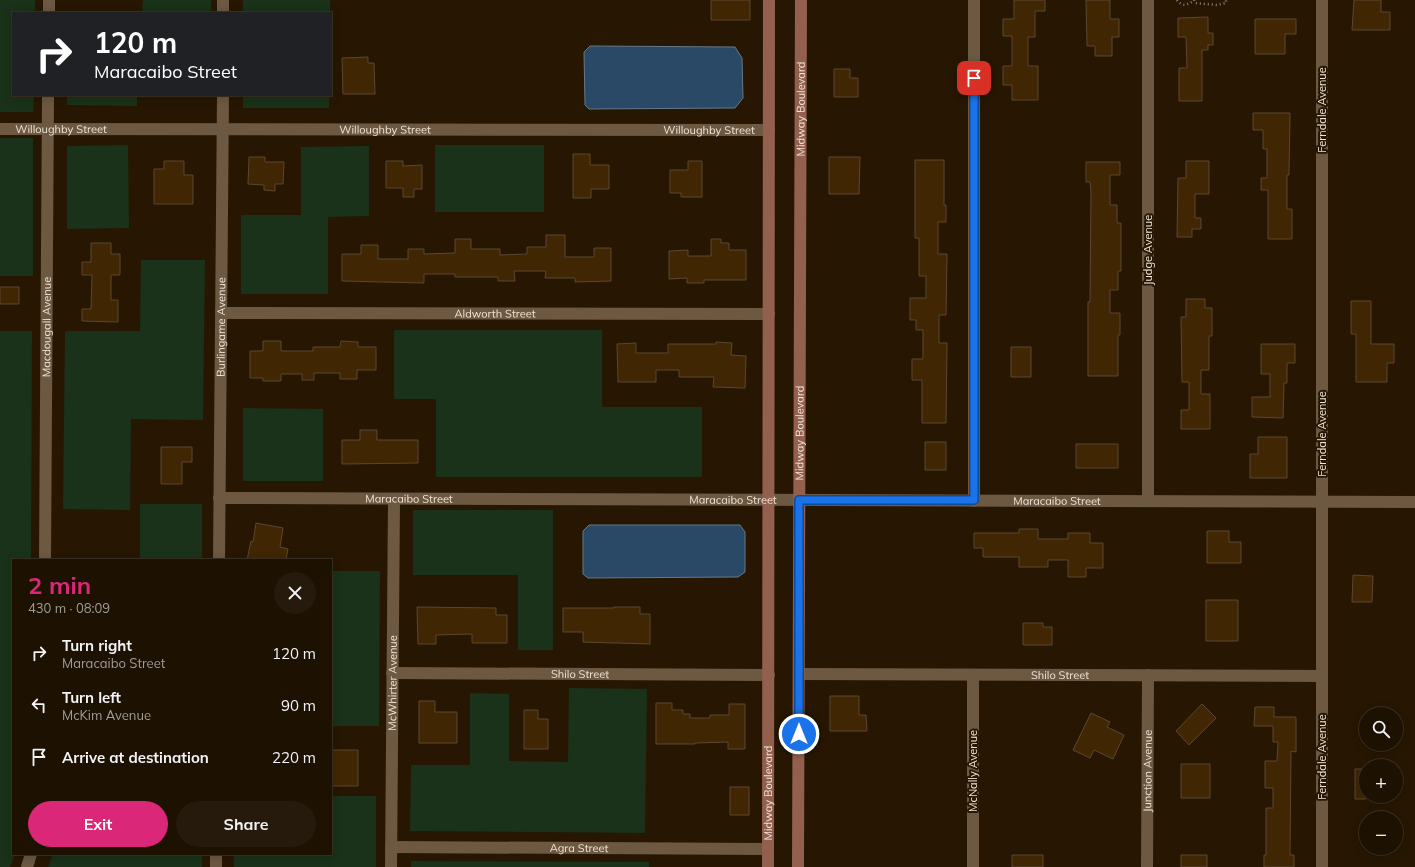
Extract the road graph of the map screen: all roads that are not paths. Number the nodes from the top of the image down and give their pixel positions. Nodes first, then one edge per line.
1 (49, 0) edge
2 (224, 0) edge
3 (769, 0) edge
4 (801, 0) edge
5 (974, 0) edge
6 (1148, 0) edge
7 (1322, 0) edge
8 (49, 12) edge
9 (223, 12) edge
10 (48, 96) edge
11 (223, 96) edge
12 (0, 129) edge
13 (48, 129) junction
14 (222, 130) junction
15 (769, 130) junction
16 (221, 313) junction
17 (769, 314) junction
18 (220, 498) junction
19 (394, 499) junction
20 (769, 500) junction
21 (799, 500) junction
22 (974, 500) junction
23 (1148, 501) junction
24 (1322, 502) junction
25 (1415, 502) edge
26 (45, 559) edge
27 (219, 559) edge
28 (392, 673) junction
29 (799, 674) junction
30 (769, 675) junction
31 (973, 675) junction
32 (1148, 675) junction
33 (1322, 676) junction
34 (391, 847) junction
35 (768, 849) junction
36 (31, 855) edge
37 (216, 855) edge
38 (27, 867) edge
39 (216, 867) edge
40 (391, 867) edge
41 (768, 867) edge
42 (798, 867) edge
43 (973, 867) edge
44 (1148, 867) edge
45 (1322, 867) edge

1 - 8 street
2 - 9 street
3 - 15 street, Midway Boulevard
4 - 21 street, Midway Boulevard
5 - 22 street
6 - 23 street, Judge Avenue
7 - 24 street, Ferndale Avenue
10 - 13 street, Macdougall Avenue
11 - 14 street, Burlingame Avenue
12 - 13 street, Willoughby Street
13 - 14 street, Willoughby Street
13 - 26 street, Macdougall Avenue
14 - 15 street, Willoughby Street
14 - 16 street, Burlingame Avenue
15 - 17 street, Midway Boulevard
16 - 17 street, Aldworth Street
16 - 18 street, Burlingame Avenue
17 - 20 street, Midway Boulevard
18 - 19 street, Maracaibo Street
18 - 27 street, Burlingame Avenue
19 - 20 street, Maracaibo Street
19 - 28 street, McWhirter Avenue
20 - 21 street, Maracaibo Street
20 - 30 street, Midway Boulevard
21 - 22 street, Maracaibo Street
21 - 29 street, Midway Boulevard
22 - 23 street, Maracaibo Street
23 - 24 street, Maracaibo Street
24 - 25 street, Maracaibo Street
24 - 33 street, Ferndale Avenue
28 - 30 street, Shilo Street
28 - 34 street, McWhirter Avenue
29 - 31 street, Shilo Street
29 - 42 street, Midway Boulevard
30 - 35 street, Midway Boulevard
31 - 32 street, Shilo Street
31 - 43 street, McNally Avenue
32 - 33 street, Shilo Street
32 - 44 street, Junction Avenue
33 - 45 street, Ferndale Avenue
34 - 35 street, Agra Street
34 - 40 street, McWhirter Avenue
35 - 41 street, Midway Boulevard
36 - 38 street
37 - 39 street

